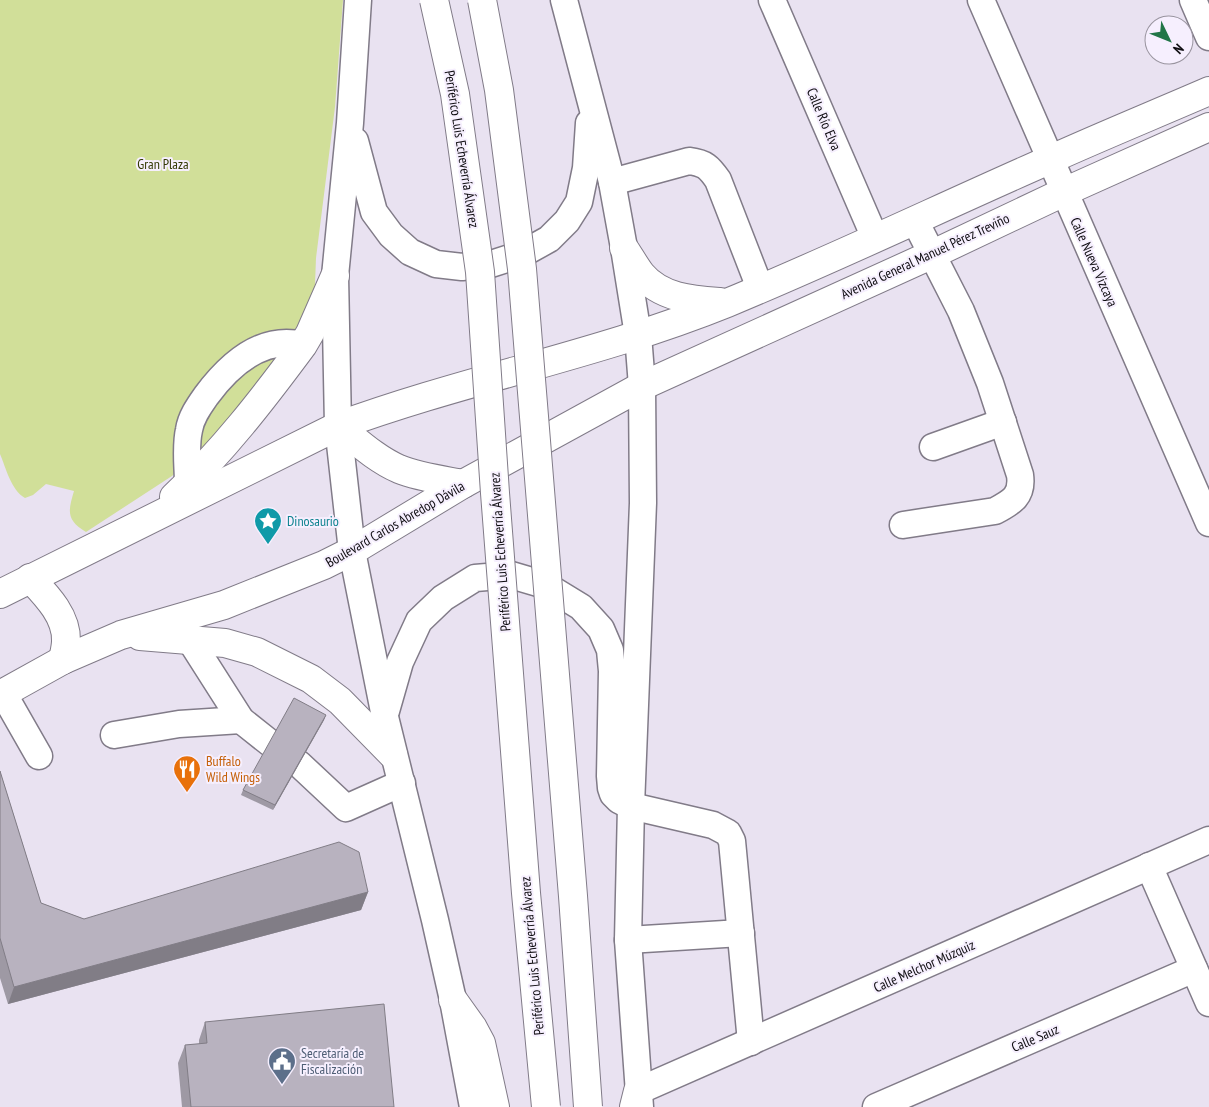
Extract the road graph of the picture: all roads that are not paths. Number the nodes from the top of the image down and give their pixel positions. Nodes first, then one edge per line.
1 (358, 0) edge
2 (434, 0) edge
3 (482, 0) edge
4 (564, 0) edge
5 (772, 0) edge
6 (981, 0) edge
7 (1193, 0) edge
8 (1209, 37) edge
9 (1209, 91) edge
10 (590, 99) junction
11 (350, 123) junction
12 (1209, 127) edge
13 (1050, 159) junction
14 (612, 182) junction
15 (1064, 192) junction
16 (915, 221) junction
17 (875, 238) junction
18 (624, 248) junction
19 (933, 254) junction
20 (336, 276) junction
21 (760, 288) junction
22 (727, 303) junction
23 (638, 335) junction
24 (303, 345) junction
25 (642, 386) junction
26 (1003, 422) junction
27 (338, 426) junction
28 (932, 447) dead end
29 (188, 484) junction
30 (463, 484) junction
31 (154, 516) junction
32 (1209, 523) edge
33 (903, 525) dead end
34 (352, 551) junction
35 (30, 578) junction
36 (0, 594) edge
37 (121, 635) junction
38 (190, 640) junction
39 (63, 660) junction
40 (2, 694) edge
41 (385, 717) junction
42 (242, 720) junction
43 (114, 735) dead end
44 (270, 743) edge
45 (393, 755) junction
46 (39, 756) dead end
47 (299, 764) edge
48 (402, 783) junction
49 (631, 806) junction
50 (1209, 840) edge
51 (1149, 866) junction
52 (741, 933) junction
53 (628, 940) junction
54 (1194, 969) junction
55 (453, 1000) junction
56 (1209, 1003) edge
57 (751, 1042) junction
58 (637, 1102) edge
59 (473, 1107) edge
60 (495, 1107) edge
61 (546, 1107) edge
62 (588, 1107) edge
63 (876, 1107) edge

1 - 11 street
2 - 61 main road, Periférico Luis Echeverría Álvarez, bridge
3 - 62 main road, bridge
4 - 10 street
5 - 17 street, Calle Río Elva
6 - 13 street, Calle Nueva Vizcaya
7 - 8 street
9 - 13 main road
10 - 11 street
10 - 14 street
11 - 20 street
12 - 15 main road, Avenida General Manuel Pérez Treviño
13 - 15 street, Calle Nueva Vizcaya
13 - 16 main road
14 - 18 street
14 - 21 street
15 - 19 main road, Avenida General Manuel Pérez Treviño
15 - 32 street, Calle Nueva Vizcaya
16 - 17 main road
16 - 19 street
17 - 21 main road
18 - 22 main road
18 - 23 street
19 - 25 main road, Avenida General Manuel Pérez Treviño
19 - 26 street
20 - 24 main road
20 - 27 street
21 - 22 main road
22 - 23 main road
23 - 25 street
23 - 27 main road
24 - 29 main road
24 - 29 street
25 - 30 main road, Boulevard Carlos Abredop Dávila
25 - 49 street
26 - 28 street
26 - 33 street
27 - 30 main road
27 - 31 main road
27 - 34 street
29 - 31 main road
30 - 34 main road, Boulevard Carlos Abredop Dávila
31 - 35 main road
34 - 37 main road, Boulevard Carlos Abredop Dávila
34 - 41 street
35 - 36 main road
35 - 39 main road
37 - 38 main road
37 - 39 main road, Boulevard Carlos Abredop Dávila
38 - 42 street
38 - 45 main road
39 - 40 main road, Boulevard Carlos Abredop Dávila
40 - 46 street
41 - 45 street
41 - 49 street
42 - 43 street
42 - 44 street
45 - 48 street
47 - 48 street
48 - 55 street
49 - 52 street
49 - 53 street
50 - 51 street, Calle Melchor Múzquiz
51 - 54 street
51 - 57 street, Calle Melchor Múzquiz
52 - 53 street
52 - 57 street
53 - 58 street
54 - 56 street
54 - 63 street, Calle Sauz
55 - 59 street
55 - 60 main road
57 - 58 street, Calle Melchor Múzquiz

